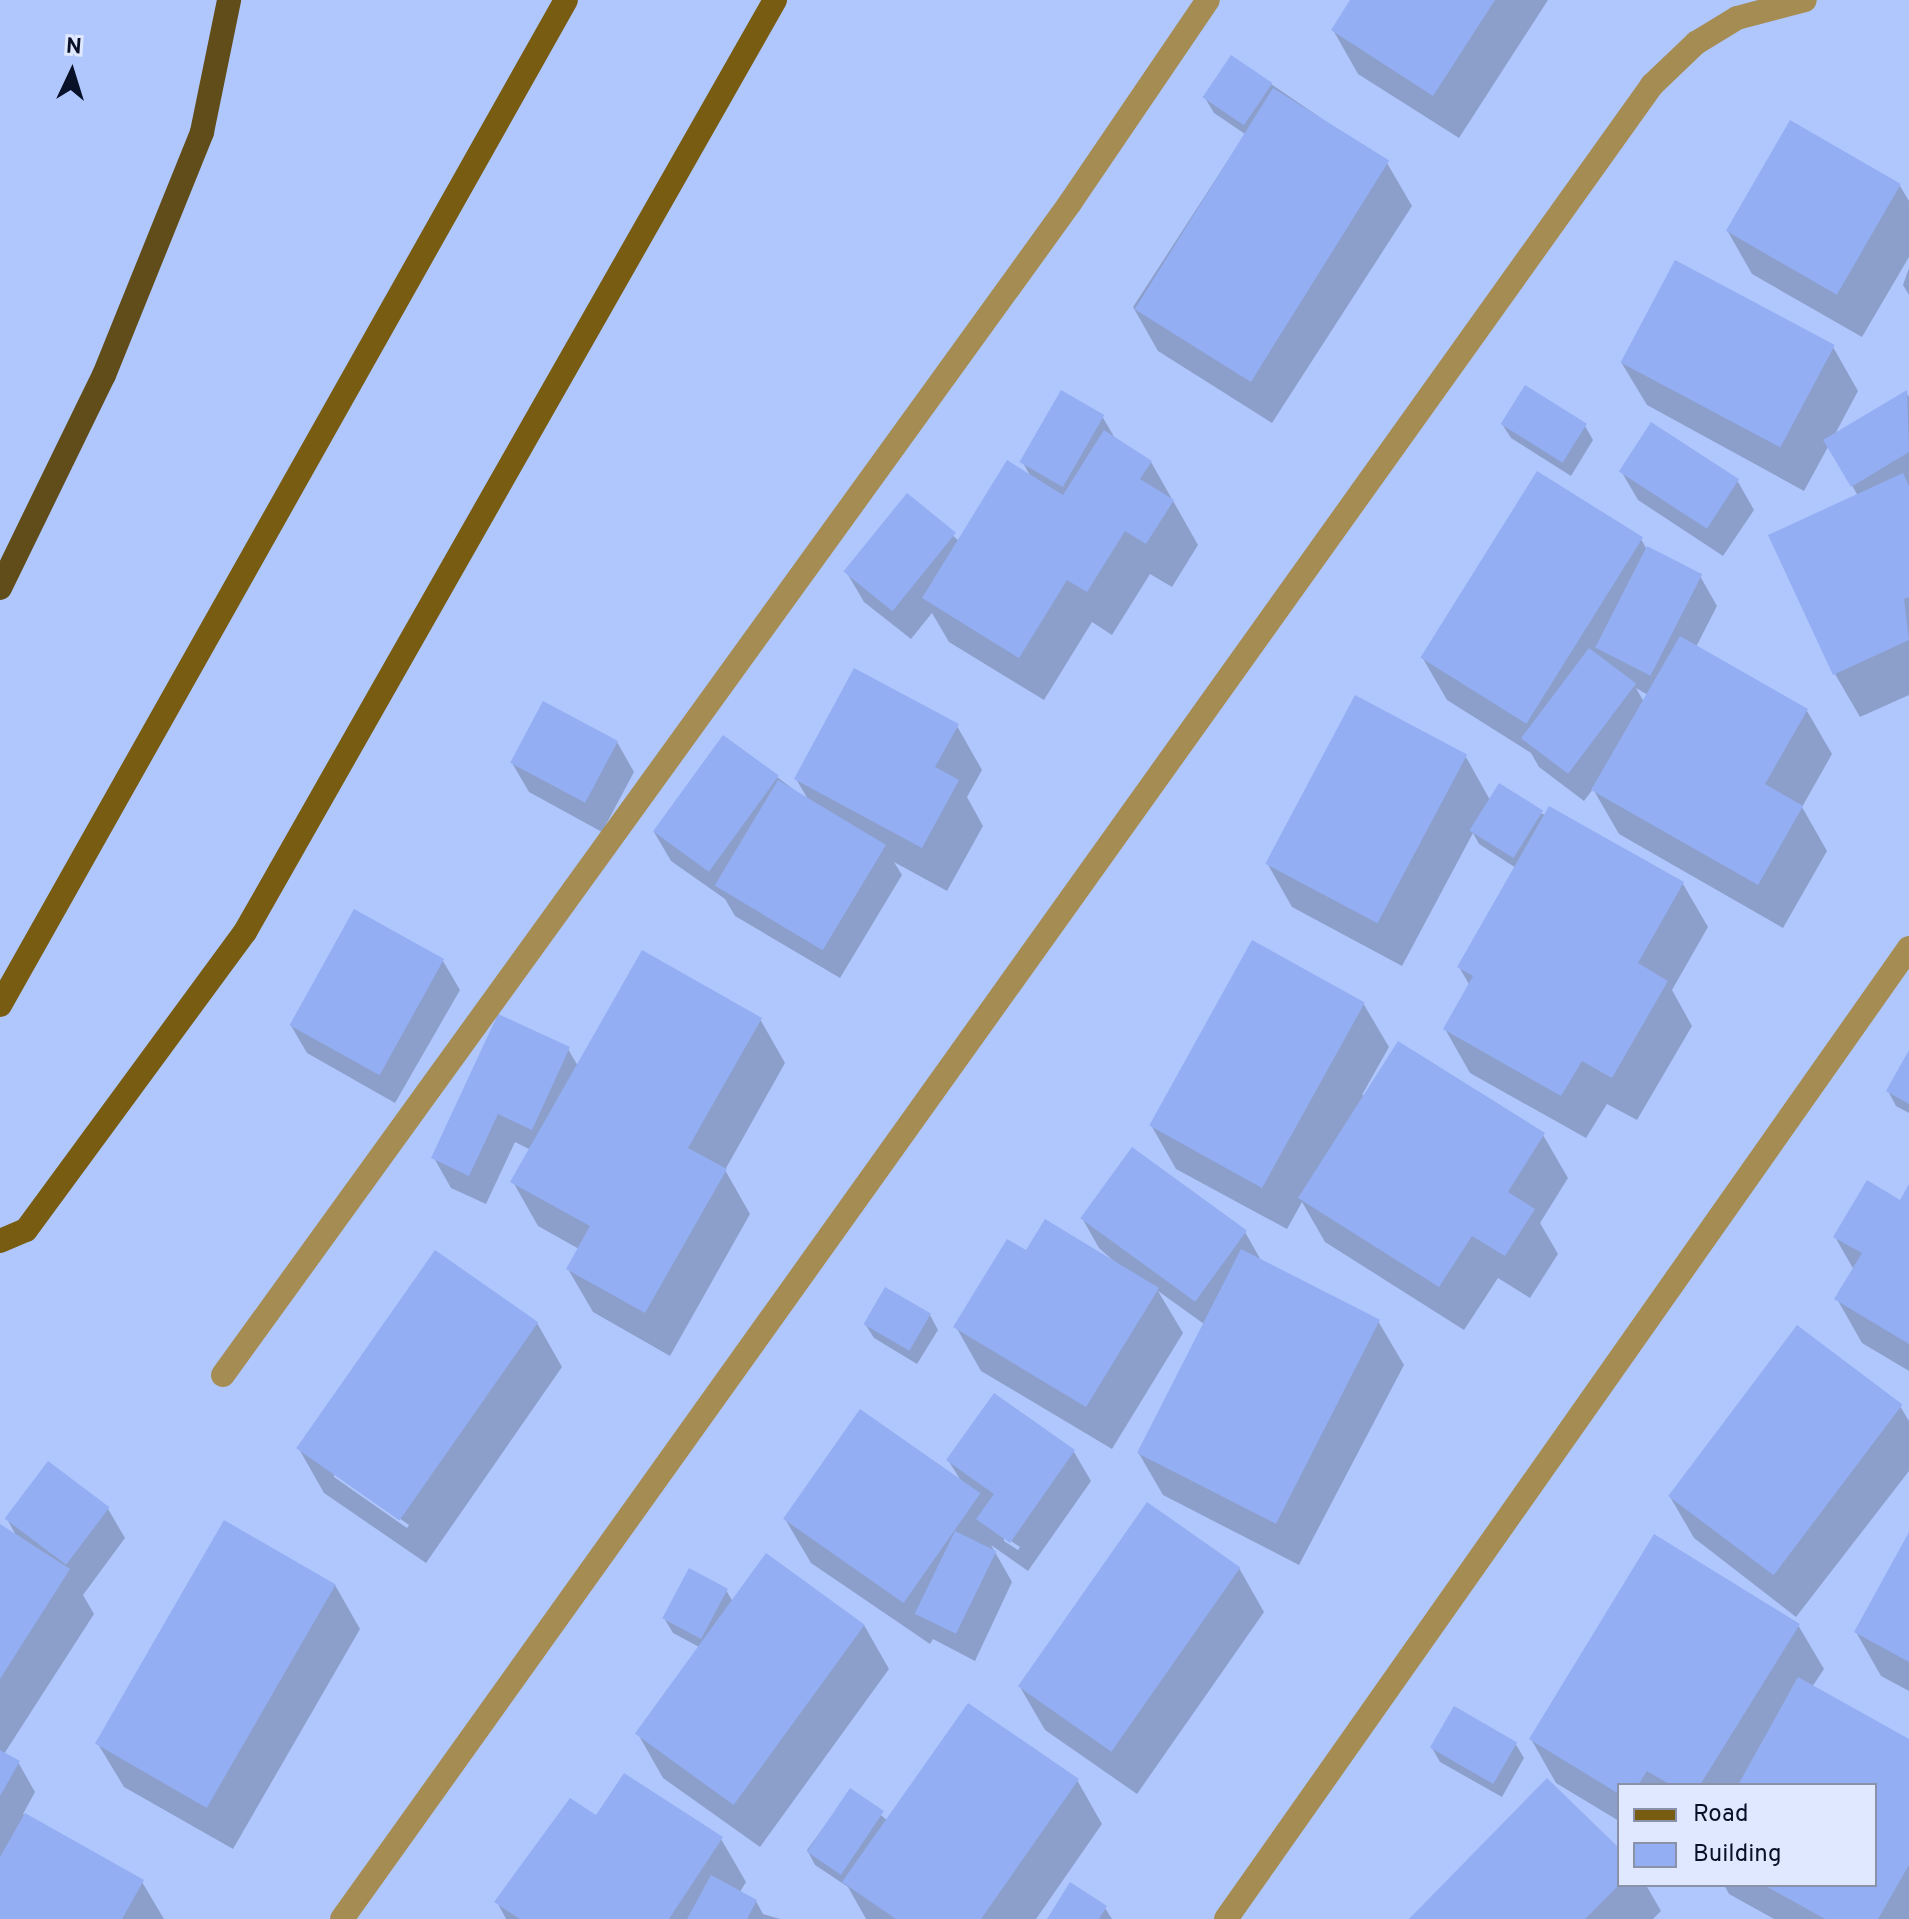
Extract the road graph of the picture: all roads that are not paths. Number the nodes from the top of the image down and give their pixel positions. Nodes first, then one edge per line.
1 (229, 0) edge
2 (566, 0) edge
3 (775, 0) edge
4 (1208, 0) edge
5 (1805, 0) edge
6 (0, 588) edge
7 (1909, 948) edge
8 (0, 1005) edge
9 (0, 1241) edge
10 (223, 1375) dead end
11 (342, 1919) edge
12 (1226, 1919) edge

1 - 6 highway
2 - 8 main road
3 - 9 main road
4 - 10 street
5 - 11 street
7 - 12 street

